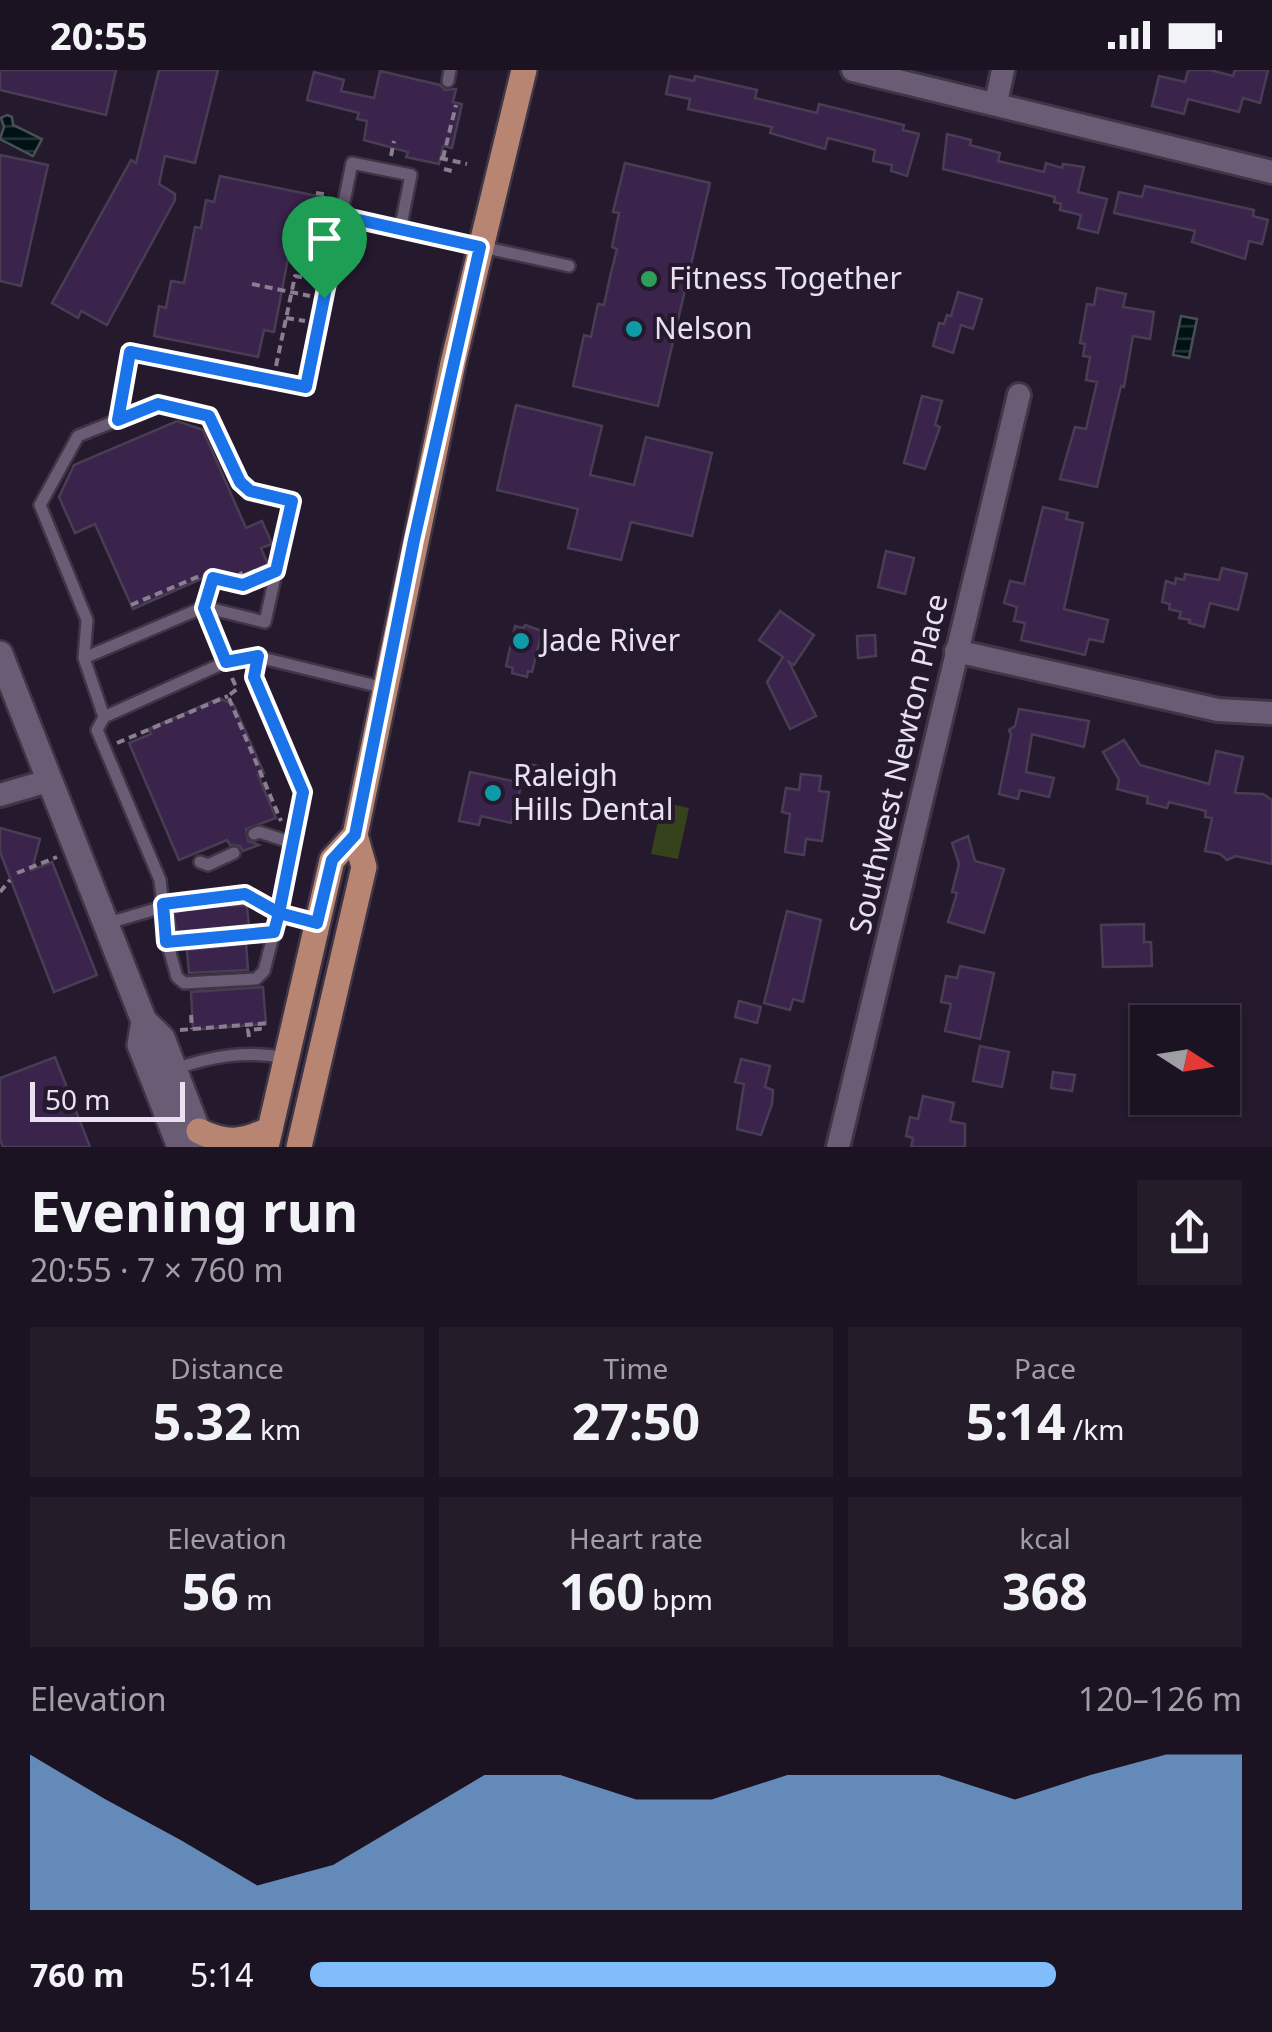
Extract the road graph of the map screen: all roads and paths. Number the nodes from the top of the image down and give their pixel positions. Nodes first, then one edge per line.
1 (524, 70) edge
2 (853, 70) edge
3 (1004, 70) edge
4 (996, 103) junction
5 (456, 105) dead end
6 (394, 141) dead end
7 (390, 160) dead end
8 (467, 164) dead end
9 (444, 169) dead end
10 (456, 172) dead end
11 (1272, 172) edge
12 (316, 193) dead end
13 (332, 196) dead end
14 (341, 216) junction
15 (400, 230) junction
16 (480, 247) junction
17 (569, 266) dead end
18 (314, 280) dead end
19 (252, 284) dead end
20 (291, 292) junction
21 (324, 298) junction
22 (274, 380) junction
23 (1018, 395) dead end
24 (118, 420) junction
25 (276, 571) junction
26 (240, 572) dead end
27 (213, 578) junction
28 (246, 584) junction
29 (131, 605) dead end
30 (204, 608) junction
31 (956, 651) junction
32 (0, 654) edge
33 (258, 656) junction
34 (84, 658) junction
35 (226, 662) junction
36 (385, 688) junction
37 (228, 696) junction
38 (1272, 714) edge
39 (104, 717) junction
40 (116, 744) dead end
41 (48, 781) junction
42 (0, 795) edge
43 (283, 825) dead end
44 (355, 835) junction
45 (260, 838) dead end
46 (293, 843) junction
47 (234, 853) dead end
48 (50, 860) dead end
49 (200, 862) dead end
50 (17, 873) dead end
51 (10, 880) dead end
52 (0, 892) edge
53 (163, 904) junction
54 (279, 913) junction
55 (317, 923) junction
56 (105, 924) junction
57 (274, 932) junction
58 (166, 942) junction
59 (191, 1015) dead end
60 (144, 1021) junction
61 (271, 1023) dead end
62 (260, 1024) junction
63 (249, 1042) dead end
64 (286, 1058) junction
65 (175, 1069) junction
66 (268, 1138) edge
67 (195, 1142) edge
68 (299, 1147) edge
69 (838, 1147) edge

1 - 16 main road
2 - 4 street
3 - 4 street
4 - 11 street
5 - 8 path
6 - 7 path
9 - 10 path
12 - 13 path
14 - 15 lane
14 - 15 lane
14 - 21 lane
15 - 16 lane
16 - 17 lane
16 - 36 main road
18 - 20 path
19 - 20 path
20 - 21 path
20 - 22 path
21 - 22 lane
22 - 24 lane
23 - 31 street, Southwest Newton Place
24 - 25 lane
24 - 34 lane
25 - 28 path
25 - 30 lane
26 - 28 path
27 - 28 path
27 - 29 path
27 - 30 path
30 - 34 lane
30 - 35 path
31 - 38 street
31 - 69 street, Southwest Newton Place
32 - 41 main road
33 - 35 lane
33 - 36 lane
33 - 46 lane
34 - 39 lane
35 - 37 path
35 - 39 lane
36 - 44 main road
37 - 40 path
37 - 43 path
39 - 53 lane
41 - 42 street
41 - 56 main road
44 - 55 main road
44 - 68 main road
45 - 46 lane
46 - 54 lane
47 - 49 lane
48 - 50 path
51 - 52 path
53 - 54 lane
53 - 56 lane
53 - 58 lane
54 - 55 lane
54 - 57 lane
55 - 64 main road
56 - 60 main road
57 - 58 lane
57 - 58 lane
59 - 62 path
60 - 65 main road
60 - 67 main road
61 - 62 path
62 - 63 path
64 - 65 lane
64 - 66 main road
65 - 67 main road
66 - 67 main road

